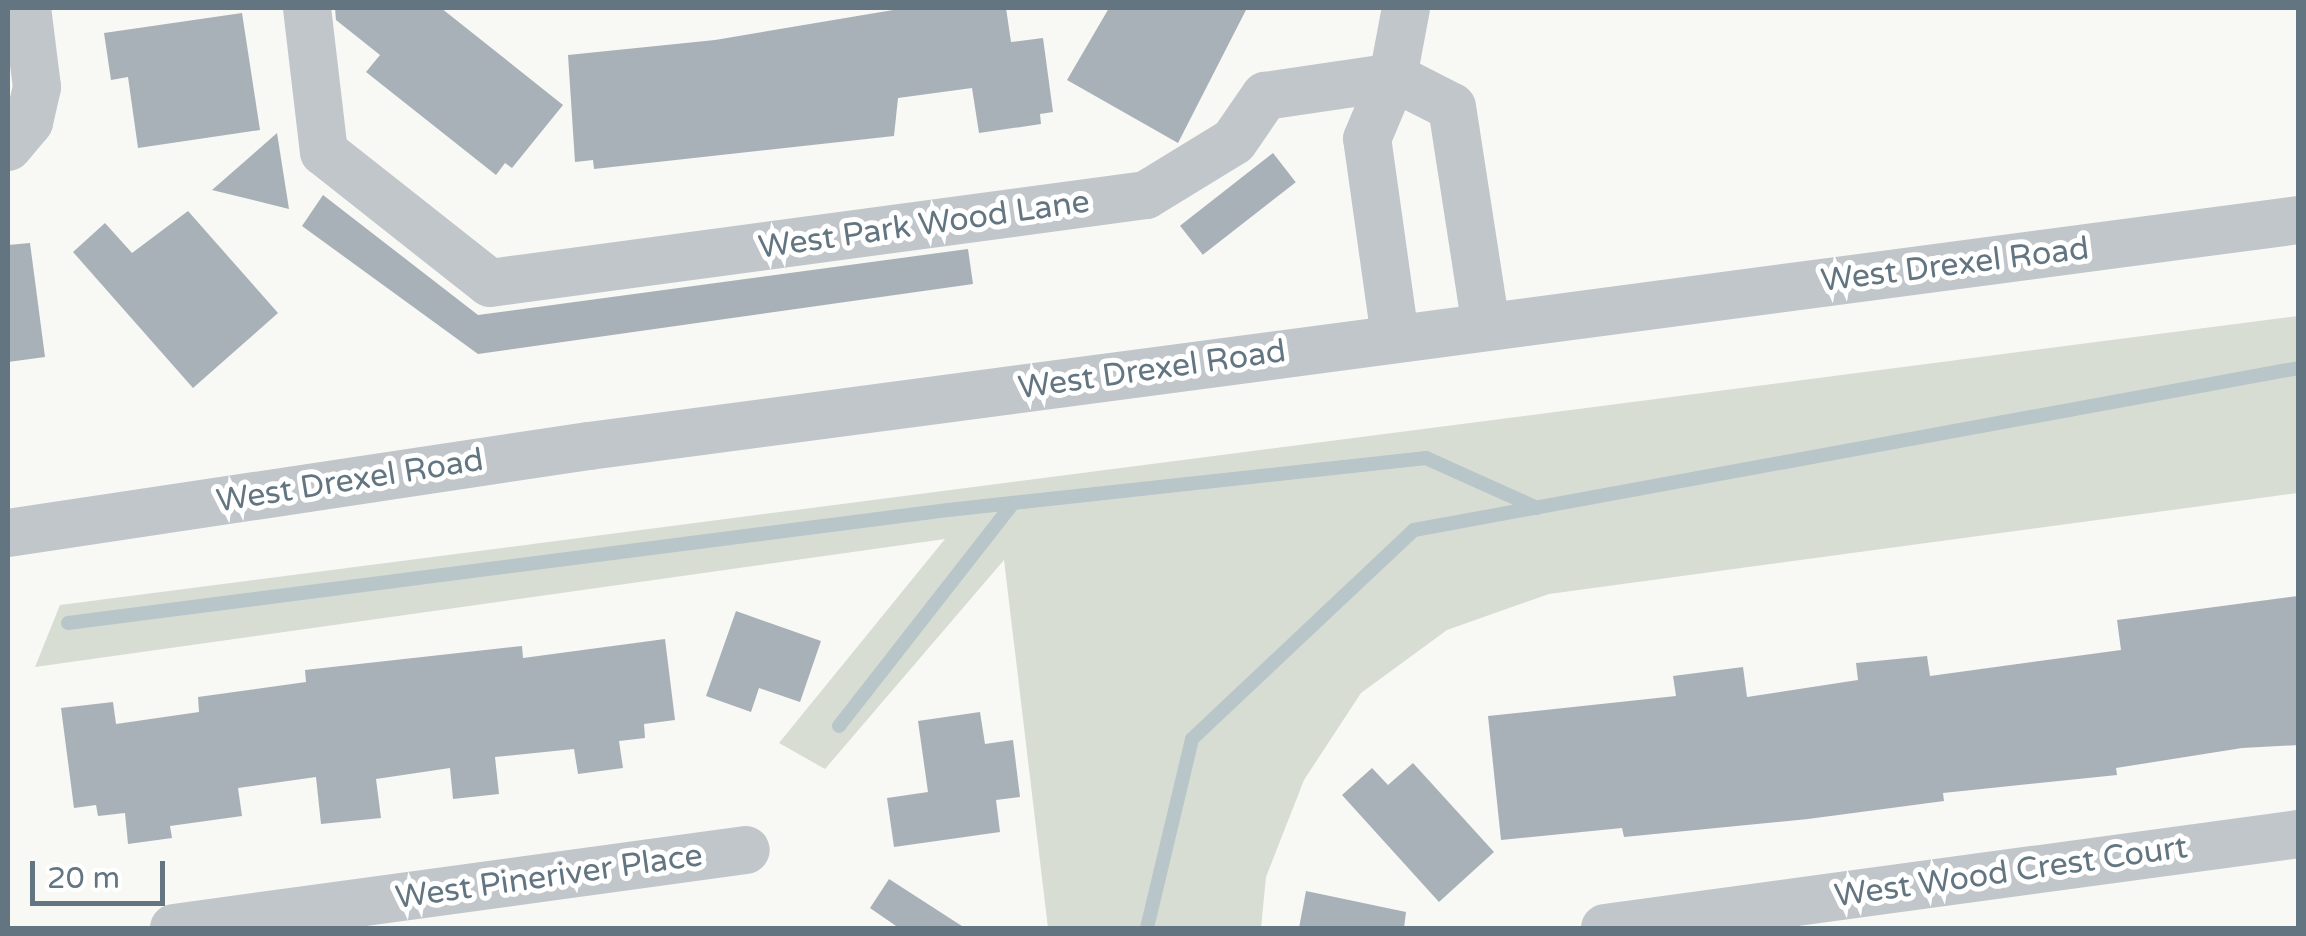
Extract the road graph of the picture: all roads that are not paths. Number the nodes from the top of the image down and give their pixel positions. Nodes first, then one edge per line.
1 (28, 8) edge
2 (307, 8) edge
3 (1406, 8) edge
4 (1393, 77) junction
5 (26, 146) edge
6 (2298, 220) edge
7 (1486, 326) junction
8 (1396, 338) junction
9 (8, 533) edge
10 (2298, 834) edge
11 (746, 850) dead end
12 (174, 928) edge
13 (1605, 928) edge

1 - 5 street
2 - 4 street, West Park Wood Lane
3 - 4 street
4 - 7 street
4 - 8 street
6 - 7 street, West Drexel Road
7 - 8 street, West Drexel Road
8 - 9 street, West Drexel Road
10 - 13 street, West Wood Crest Court
11 - 12 street, West Pineriver Place

